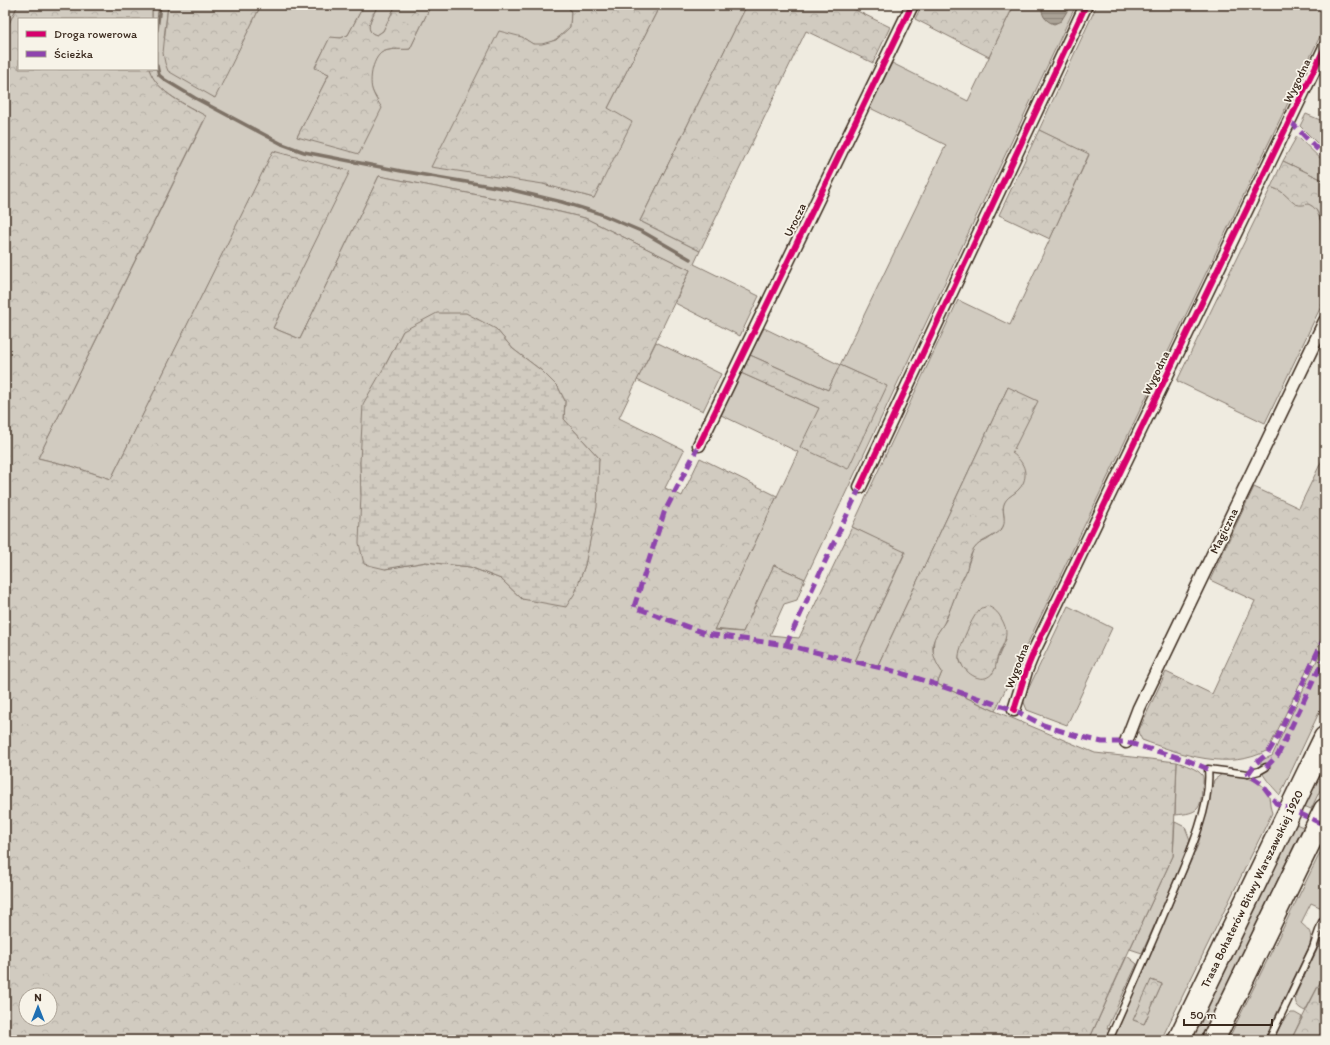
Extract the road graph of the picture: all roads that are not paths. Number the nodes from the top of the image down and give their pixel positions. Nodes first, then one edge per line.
1 (912, 5) edge
2 (1086, 5) edge
3 (1325, 48) edge
4 (1325, 321) edge
5 (699, 445) dead end
6 (860, 487) dead end
7 (1014, 710) dead end
8 (1325, 738) edge
9 (1126, 742) dead end
10 (1266, 767) dead end
11 (1321, 819) edge
12 (1322, 922) dead end
13 (1109, 1040) edge
14 (1179, 1040) edge
15 (1212, 1040) edge
16 (1269, 1040) edge

1 - 5 street, Urocza
2 - 6 street
3 - 7 street, Wygodna
4 - 9 street, Magiczna
8 - 14 highway, Trasa Bohaterów Bitwy Warszawskiej 1920
10 - 13 lane
11 - 15 highway
12 - 16 lane

